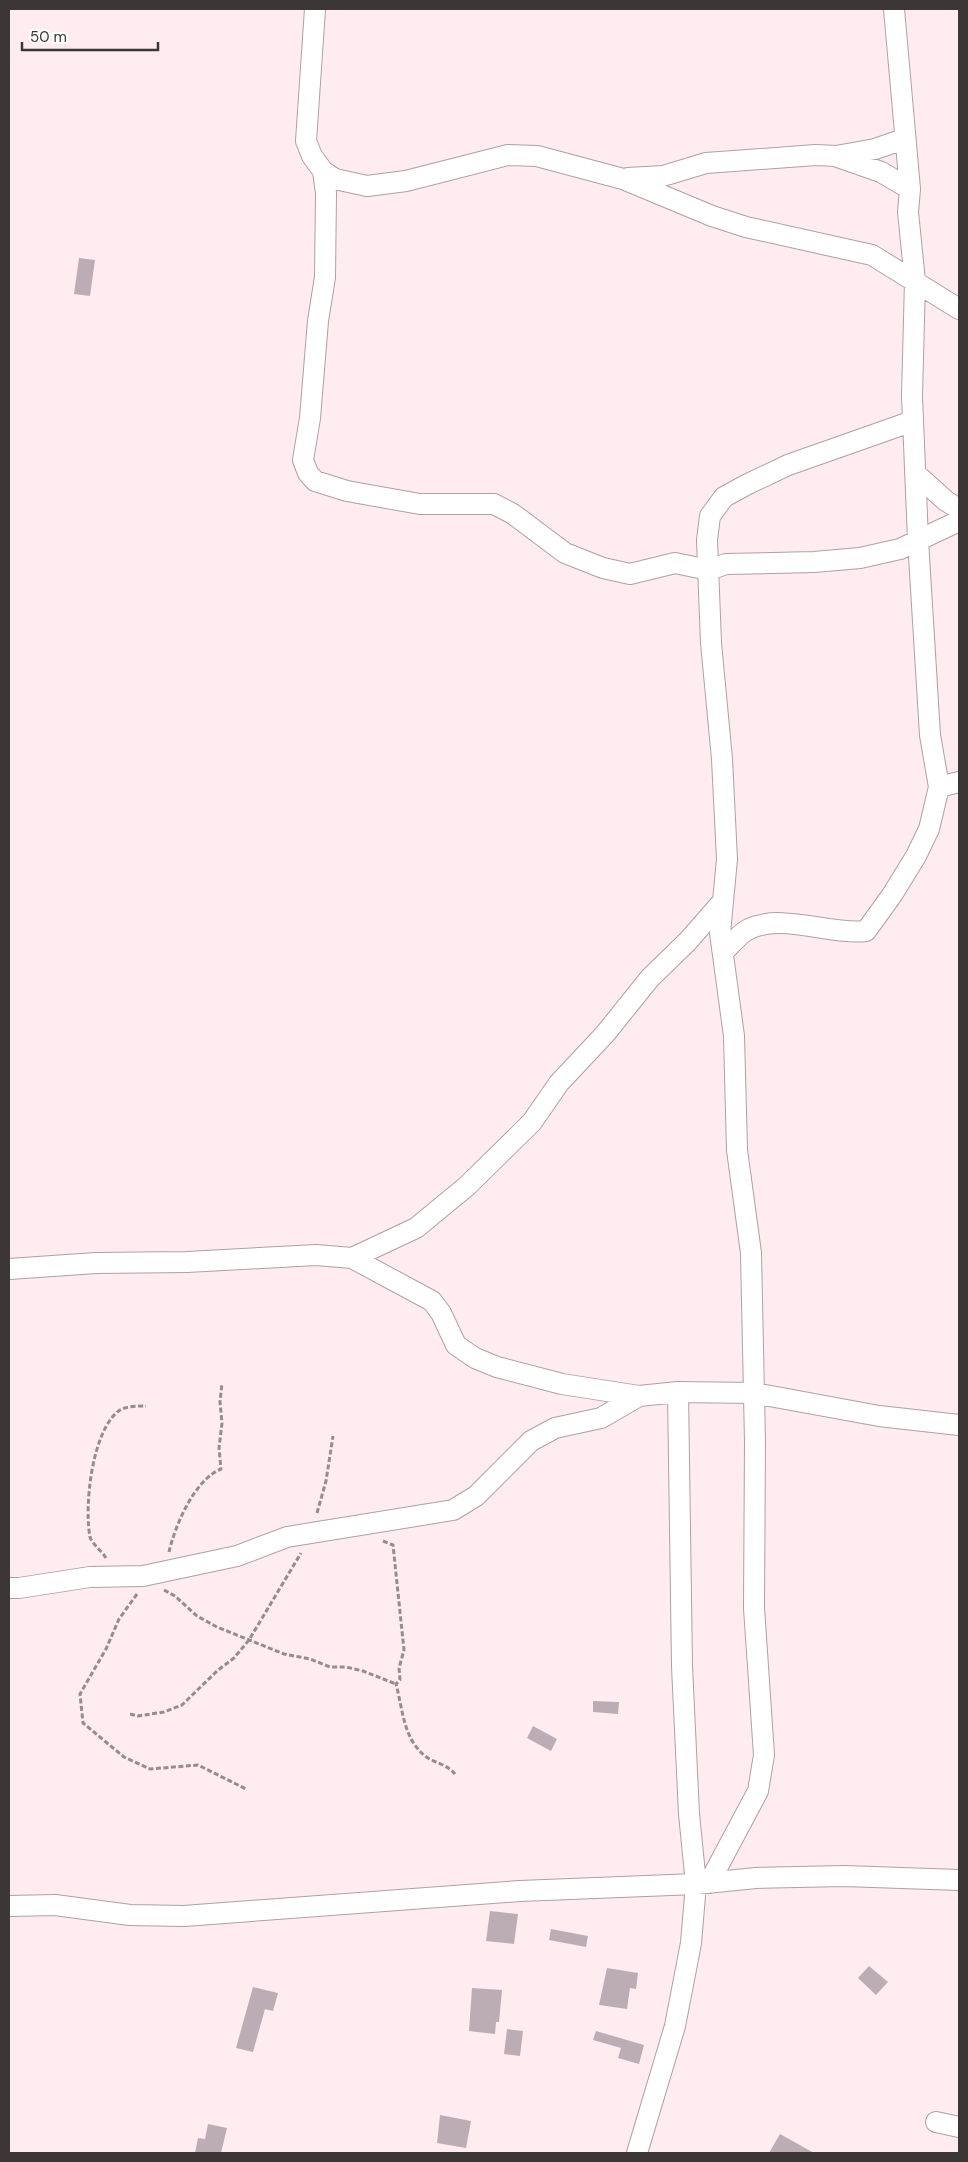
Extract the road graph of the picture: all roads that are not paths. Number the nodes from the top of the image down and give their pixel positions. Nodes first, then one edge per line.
1 (315, 9) edge
2 (894, 9) edge
3 (904, 139) junction
4 (836, 156) junction
5 (323, 170) junction
6 (623, 179) junction
7 (910, 188) junction
8 (915, 281) junction
9 (959, 309) edge
10 (914, 421) junction
11 (916, 474) junction
12 (959, 509) edge
13 (959, 521) edge
14 (918, 540) junction
15 (710, 570) junction
16 (959, 782) edge
17 (939, 787) junction
18 (723, 901) junction
19 (723, 952) junction
20 (352, 1258) junction
21 (9, 1269) edge
22 (678, 1392) junction
23 (754, 1393) junction
24 (639, 1396) junction
25 (959, 1426) edge
26 (9, 1588) edge
27 (959, 1880) edge
28 (702, 1883) junction
29 (9, 1906) edge
30 (936, 2122) dead end
31 (959, 2128) edge
32 (641, 2148) edge

1 - 5 street
2 - 3 street
3 - 4 street
3 - 7 street
4 - 6 street
4 - 7 street
5 - 6 street
5 - 15 street
6 - 8 street
7 - 8 street
8 - 9 street
8 - 10 street
10 - 11 street
10 - 15 street
11 - 12 street
11 - 14 street
13 - 14 street
14 - 15 street
14 - 17 street
15 - 18 street
16 - 17 street
17 - 19 street
18 - 19 street
18 - 20 street
19 - 23 street
20 - 21 street
20 - 24 street
22 - 23 street
22 - 24 street
22 - 28 street
23 - 25 street
23 - 28 street
24 - 26 street
27 - 28 street
28 - 29 street
28 - 32 street
30 - 31 street

